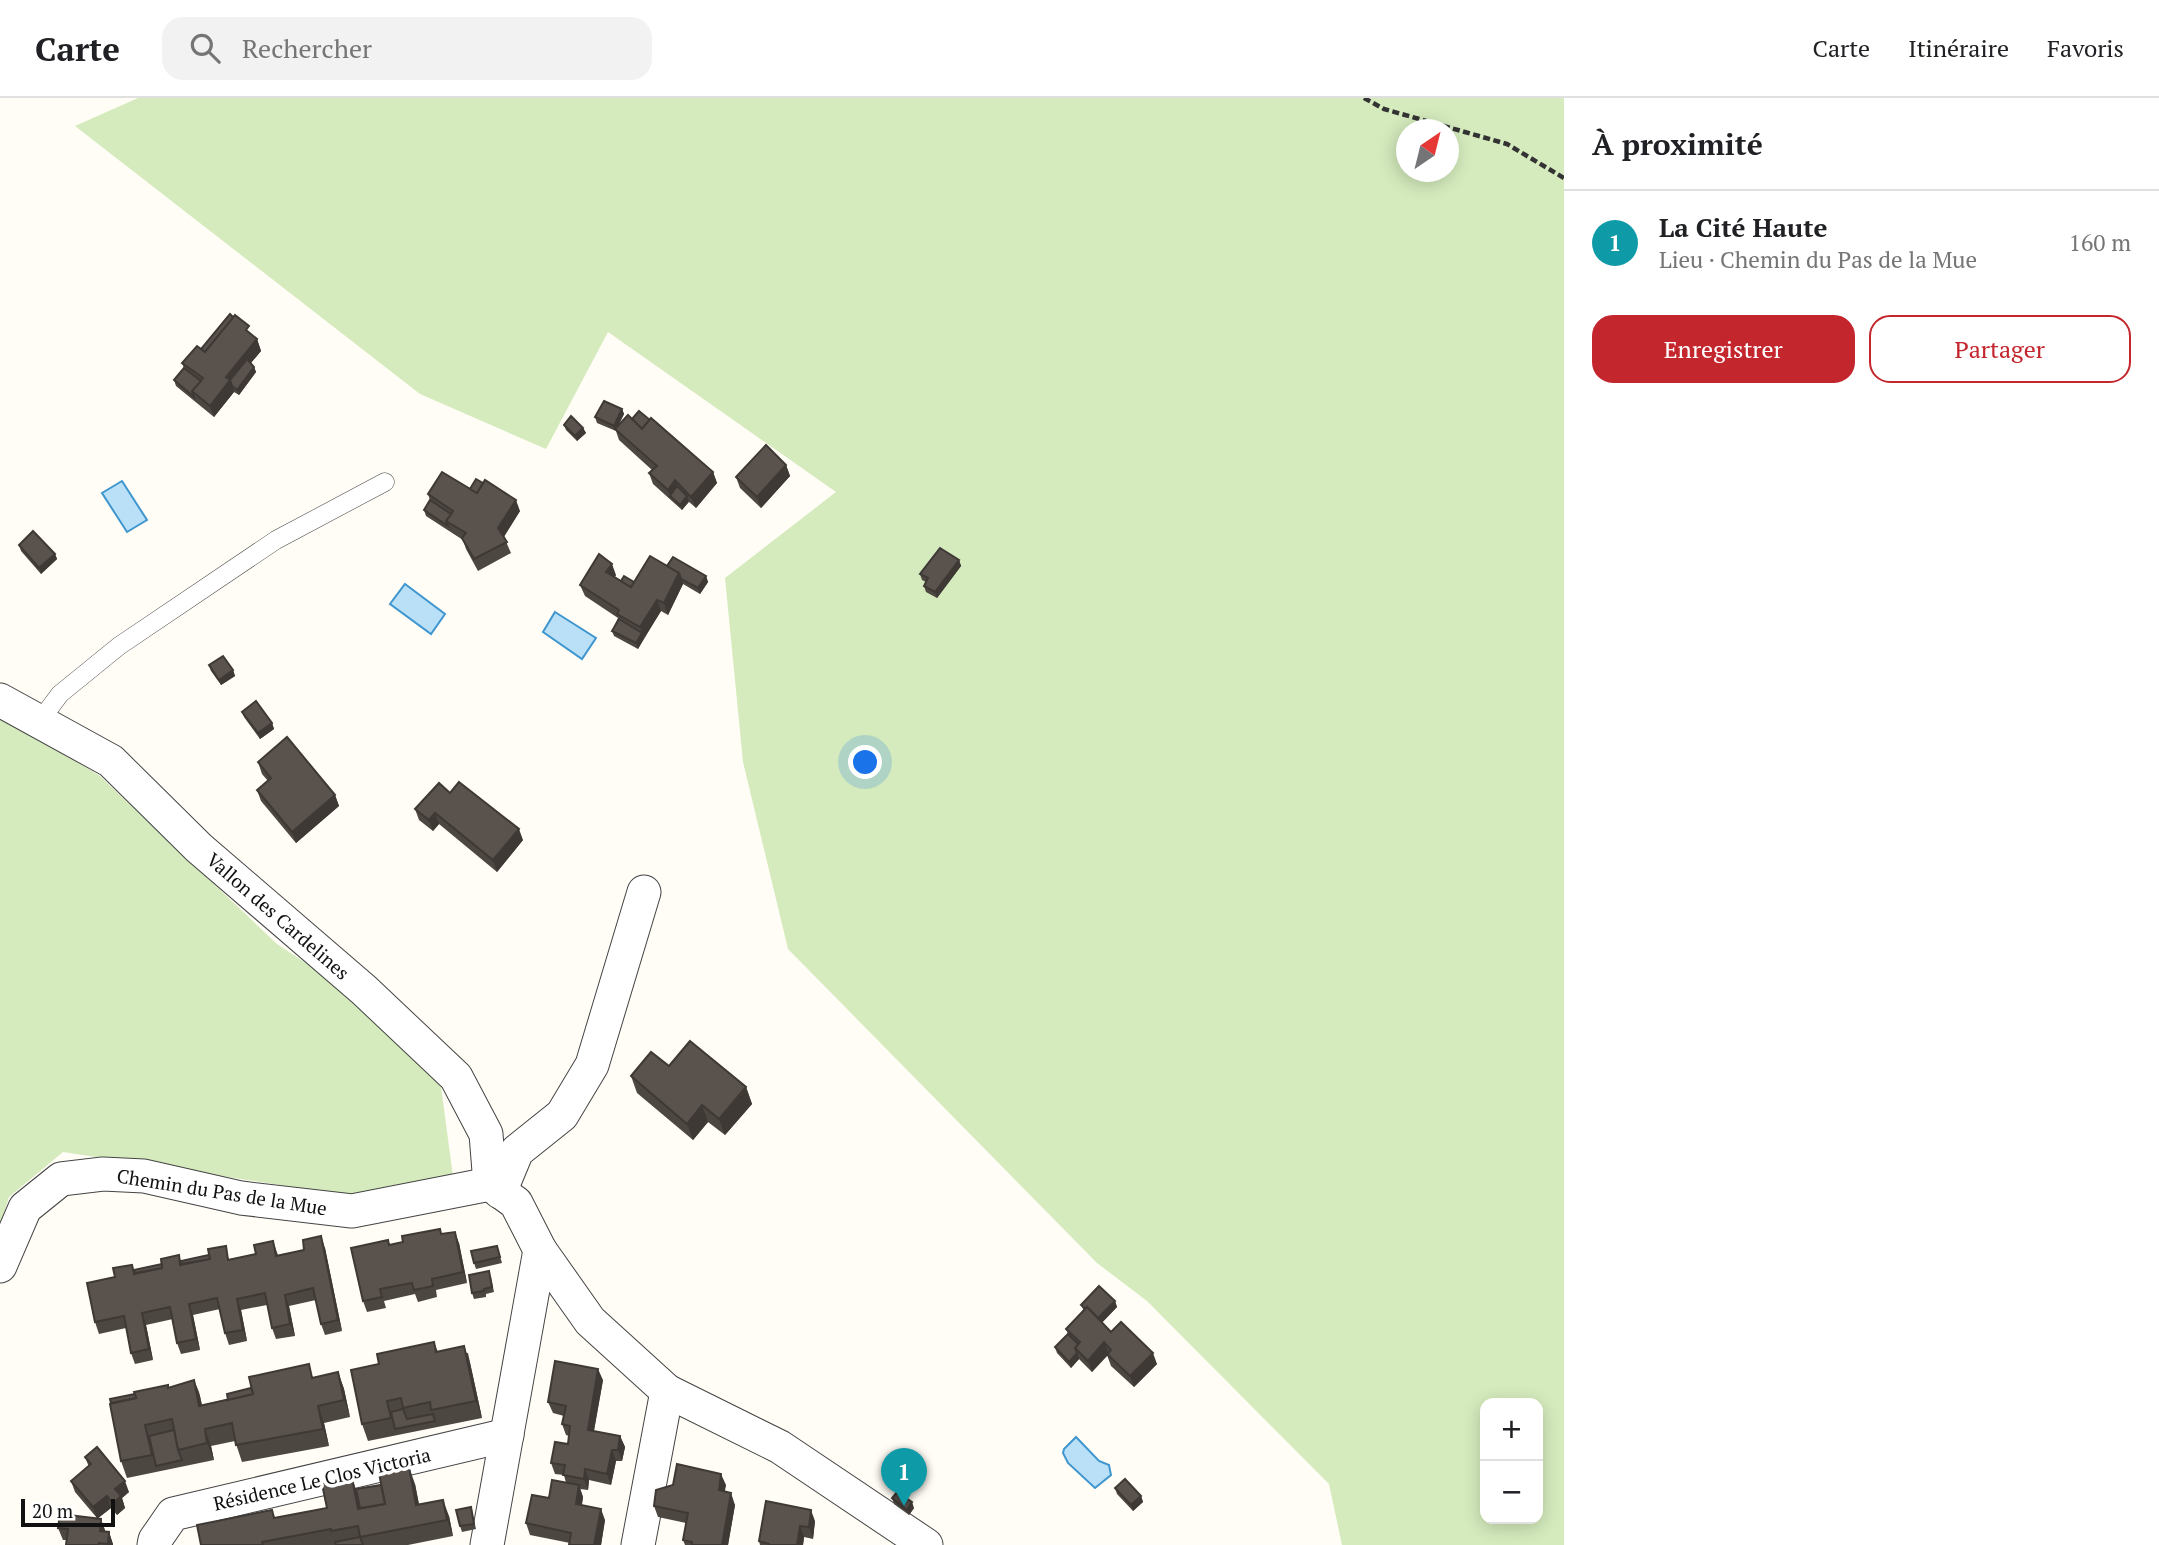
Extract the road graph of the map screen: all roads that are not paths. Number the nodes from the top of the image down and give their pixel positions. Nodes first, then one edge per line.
1 (385, 482) dead end
2 (0, 700) edge
3 (39, 722) junction
4 (644, 892) dead end
5 (495, 1188) junction
6 (540, 1250) junction
7 (0, 1266) edge
8 (667, 1391) junction
9 (507, 1435) junction
10 (917, 1543) edge
11 (154, 1545) edge
12 (487, 1545) edge
13 (638, 1545) edge

1 - 3 lane
2 - 3 street, Vallon des Cardelines
3 - 5 street, Vallon des Cardelines
4 - 5 street
5 - 6 street
5 - 7 street, Chemin du Pas de la Mue
6 - 8 street
6 - 9 street
8 - 10 street
8 - 13 street
9 - 11 street, Résidence Le Clos Victoria
9 - 12 street

